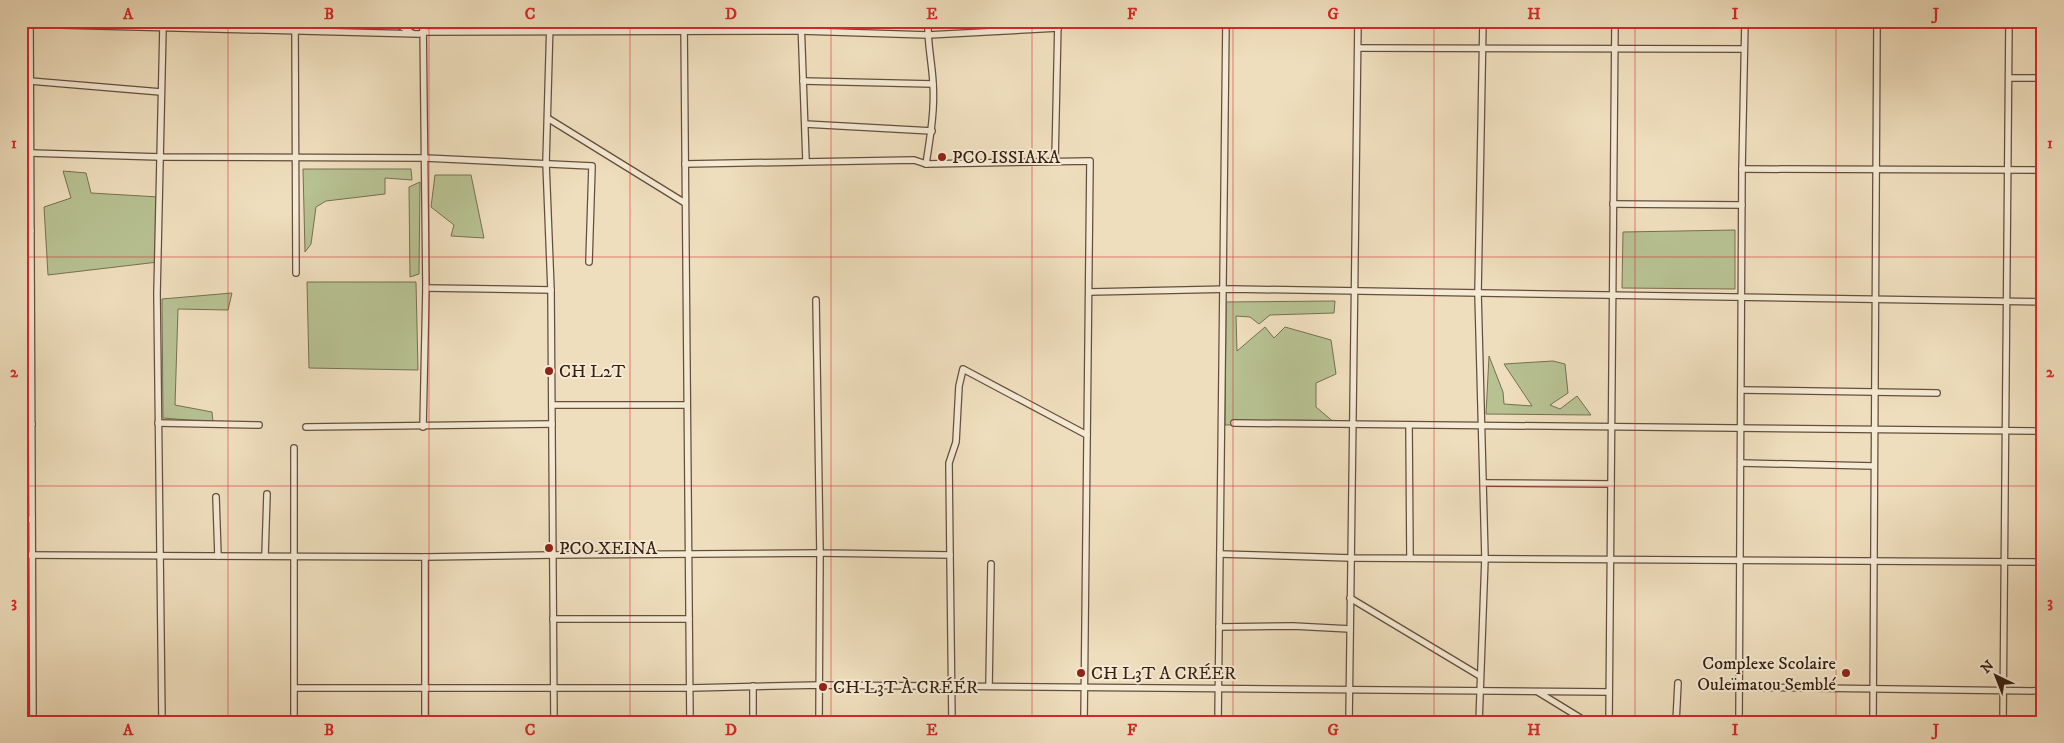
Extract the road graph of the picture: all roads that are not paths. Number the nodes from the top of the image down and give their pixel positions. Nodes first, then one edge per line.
1 (295, 21) edge
2 (392, 21) edge
3 (424, 21) edge
4 (550, 21) edge
5 (684, 21) edge
6 (801, 21) edge
7 (928, 21) edge
8 (1226, 21) edge
9 (1358, 21) edge
10 (1483, 21) edge
11 (1615, 21) edge
12 (1745, 21) edge
13 (1877, 21) edge
14 (2009, 21) edge
15 (30, 22) edge
16 (21, 24) edge
17 (1058, 25) edge
18 (163, 27) junction
19 (295, 31) junction
20 (684, 31) junction
21 (801, 31) junction
22 (424, 32) junction
23 (550, 33) junction
24 (413, 34) junction
25 (928, 35) junction
26 (1358, 48) junction
27 (1483, 49) junction
28 (1615, 49) junction
29 (1744, 49) junction
30 (2008, 78) junction
31 (2043, 78) edge
32 (30, 81) junction
33 (803, 81) junction
34 (934, 84) junction
35 (161, 92) junction
36 (549, 118) junction
37 (804, 124) junction
38 (932, 131) junction
39 (30, 153) junction
40 (160, 157) junction
41 (425, 158) junction
42 (295, 159) junction
43 (806, 161) junction
44 (1055, 161) junction
45 (546, 163) junction
46 (685, 164) junction
47 (926, 164) junction
48 (1742, 169) junction
49 (1876, 170) junction
50 (2008, 170) junction
51 (2043, 170) edge
52 (685, 203) junction
53 (1613, 204) junction
54 (1742, 204) junction
55 (21, 231) edge
56 (31, 231) junction
57 (589, 262) dead end
58 (296, 273) dead end
59 (21, 286) edge
60 (31, 286) junction
61 (426, 288) junction
62 (1223, 289) junction
63 (551, 290) junction
64 (1089, 292) junction
65 (1355, 292) junction
66 (1478, 293) junction
67 (1612, 294) junction
68 (1742, 296) junction
69 (1875, 299) junction
70 (816, 300) dead end
71 (2007, 301) junction
72 (2043, 302) edge
73 (31, 383) junction
74 (21, 384) edge
75 (1741, 390) junction
76 (1874, 392) junction
77 (1937, 393) dead end
78 (552, 405) junction
79 (687, 406) junction
80 (158, 423) junction
81 (1234, 423) dead end
82 (32, 424) junction
83 (552, 424) junction
84 (1353, 424) junction
85 (21, 425) edge
86 (259, 425) dead end
87 (1409, 425) junction
88 (1482, 426) junction
89 (306, 427) dead end
90 (423, 427) junction
91 (1611, 427) junction
92 (1741, 428) junction
93 (1874, 430) junction
94 (2006, 431) junction
95 (2043, 431) edge
96 (1087, 435) junction
97 (294, 448) dead end
98 (1741, 464) junction
99 (1874, 466) junction
100 (1484, 483) junction
101 (1611, 484) junction
102 (267, 494) dead end
103 (216, 497) dead end
104 (32, 519) junction
105 (21, 520) edge
106 (820, 553) junction
107 (553, 554) junction
108 (689, 554) junction
109 (1220, 554) junction
110 (32, 555) junction
111 (950, 555) junction
112 (21, 556) edge
113 (159, 556) junction
114 (218, 556) junction
115 (265, 556) junction
116 (293, 557) junction
117 (425, 557) junction
118 (1351, 558) junction
119 (1410, 558) junction
120 (1485, 558) junction
121 (1610, 559) junction
122 (1740, 560) junction
123 (1874, 561) junction
124 (2004, 562) junction
125 (2043, 562) edge
126 (991, 564) dead end
127 (1350, 598) junction
128 (554, 619) junction
129 (689, 619) junction
130 (1219, 627) junction
131 (1350, 629) junction
132 (1480, 676) junction
133 (1678, 683) dead end
134 (820, 685) junction
135 (753, 686) junction
136 (952, 686) junction
137 (988, 686) junction
138 (1740, 686) junction
139 (554, 687) junction
140 (1084, 687) junction
141 (295, 688) junction
142 (425, 688) junction
143 (690, 688) junction
144 (1218, 688) junction
145 (1349, 689) junction
146 (1873, 689) junction
147 (2003, 690) junction
148 (1479, 691) junction
149 (1537, 691) junction
150 (1609, 692) junction
151 (2043, 692) edge
152 (33, 722) edge
153 (162, 722) edge
154 (294, 722) edge
155 (425, 722) edge
156 (554, 722) edge
157 (690, 722) edge
158 (753, 722) edge
159 (819, 722) edge
160 (952, 722) edge
161 (1084, 722) edge
162 (1218, 722) edge
163 (1349, 722) edge
164 (1479, 722) edge
165 (1587, 722) edge
166 (1609, 722) edge
167 (1676, 722) edge
168 (1739, 722) edge
169 (1872, 722) edge
170 (2003, 722) edge

1 - 19 street
2 - 24 street
3 - 22 street
4 - 23 street
5 - 20 street
6 - 21 street
7 - 25 street
8 - 62 street
9 - 26 street
10 - 27 street
11 - 28 street
12 - 29 street
13 - 49 street
14 - 30 street
15 - 16 street
15 - 18 street
15 - 32 street
17 - 25 street
17 - 44 street
18 - 19 street
18 - 35 street
19 - 24 street
19 - 42 street
20 - 21 street
20 - 23 street
20 - 46 street
21 - 25 street
21 - 33 street
22 - 23 street
22 - 24 street
22 - 41 street
23 - 36 street
25 - 34 street
26 - 27 street
26 - 65 street
27 - 28 street
27 - 66 street
28 - 29 street
28 - 53 street
29 - 48 street
30 - 31 street
30 - 50 street
32 - 35 street
32 - 39 street
33 - 34 street
33 - 37 street
34 - 38 street
35 - 40 street
36 - 45 street
36 - 52 street
37 - 38 street
37 - 43 street
38 - 47 street
39 - 40 street
39 - 56 street
40 - 42 street
40 - 80 street
41 - 42 street
41 - 45 street
41 - 61 street
42 - 58 street
43 - 46 street
43 - 47 street
44 - 47 street
44 - 64 street
45 - 57 street
45 - 63 street
46 - 52 street
48 - 49 street
48 - 54 street
49 - 50 street
49 - 69 street
50 - 51 street
50 - 71 street
52 - 79 street
53 - 54 street
53 - 67 street
54 - 68 street
55 - 56 street
56 - 60 street
59 - 60 street
60 - 73 street
61 - 63 street
61 - 90 street
62 - 64 street
62 - 65 street
62 - 109 street
63 - 78 street
64 - 96 street
65 - 66 street
65 - 84 street
66 - 67 street
66 - 88 street
67 - 68 street
67 - 91 street
68 - 69 street
68 - 75 street
69 - 71 street
69 - 76 street
70 - 106 street
71 - 72 street
71 - 94 street
73 - 74 street
73 - 82 street
75 - 76 street
75 - 92 street
76 - 77 street
76 - 93 street
78 - 79 street
78 - 83 street
79 - 108 street
80 - 86 street
80 - 113 street
81 - 84 street
82 - 85 street
82 - 104 street
83 - 90 street
83 - 107 street
84 - 87 street
84 - 118 street
87 - 88 street
87 - 119 street
88 - 91 street
88 - 100 street
89 - 90 street
91 - 92 street
91 - 101 street
92 - 93 street
92 - 98 street
93 - 94 street
93 - 99 street
94 - 95 street
94 - 124 street
96 - 111 street
96 - 140 street
97 - 116 street
98 - 99 street
98 - 122 street
99 - 123 street
100 - 101 street
100 - 120 street
101 - 121 street
102 - 115 street
103 - 114 street
104 - 105 street
104 - 110 street
106 - 108 street
106 - 111 street
106 - 134 street
107 - 108 street
107 - 117 street
107 - 128 street
108 - 129 street
109 - 118 street
109 - 130 street
110 - 112 street
110 - 113 street
110 - 152 street
111 - 136 street
113 - 114 street
113 - 153 street
114 - 115 street
115 - 116 street
116 - 117 street
116 - 141 street
117 - 142 street
118 - 119 street
118 - 127 street
119 - 120 street
120 - 121 street
120 - 132 street
121 - 122 street
121 - 150 street
122 - 123 street
122 - 138 street
123 - 124 street
123 - 146 street
124 - 125 street
124 - 147 street
126 - 137 street
127 - 131 street
127 - 132 street
128 - 129 street
128 - 139 street
129 - 143 street
130 - 131 street
130 - 144 street
131 - 145 street
132 - 148 street
133 - 167 street
134 - 135 street
134 - 136 street
134 - 159 street
135 - 143 street
135 - 158 street
136 - 137 street
136 - 160 street
137 - 140 street
138 - 146 street
138 - 168 street
139 - 142 street
139 - 143 street
139 - 156 street
140 - 144 street
140 - 161 street
141 - 142 street
141 - 154 street
142 - 155 street
143 - 157 street
144 - 145 street
144 - 162 street
145 - 148 street
145 - 163 street
146 - 147 street
146 - 169 street
147 - 151 street
147 - 170 street
148 - 149 street
148 - 164 street
149 - 150 street
149 - 165 street
150 - 166 street

